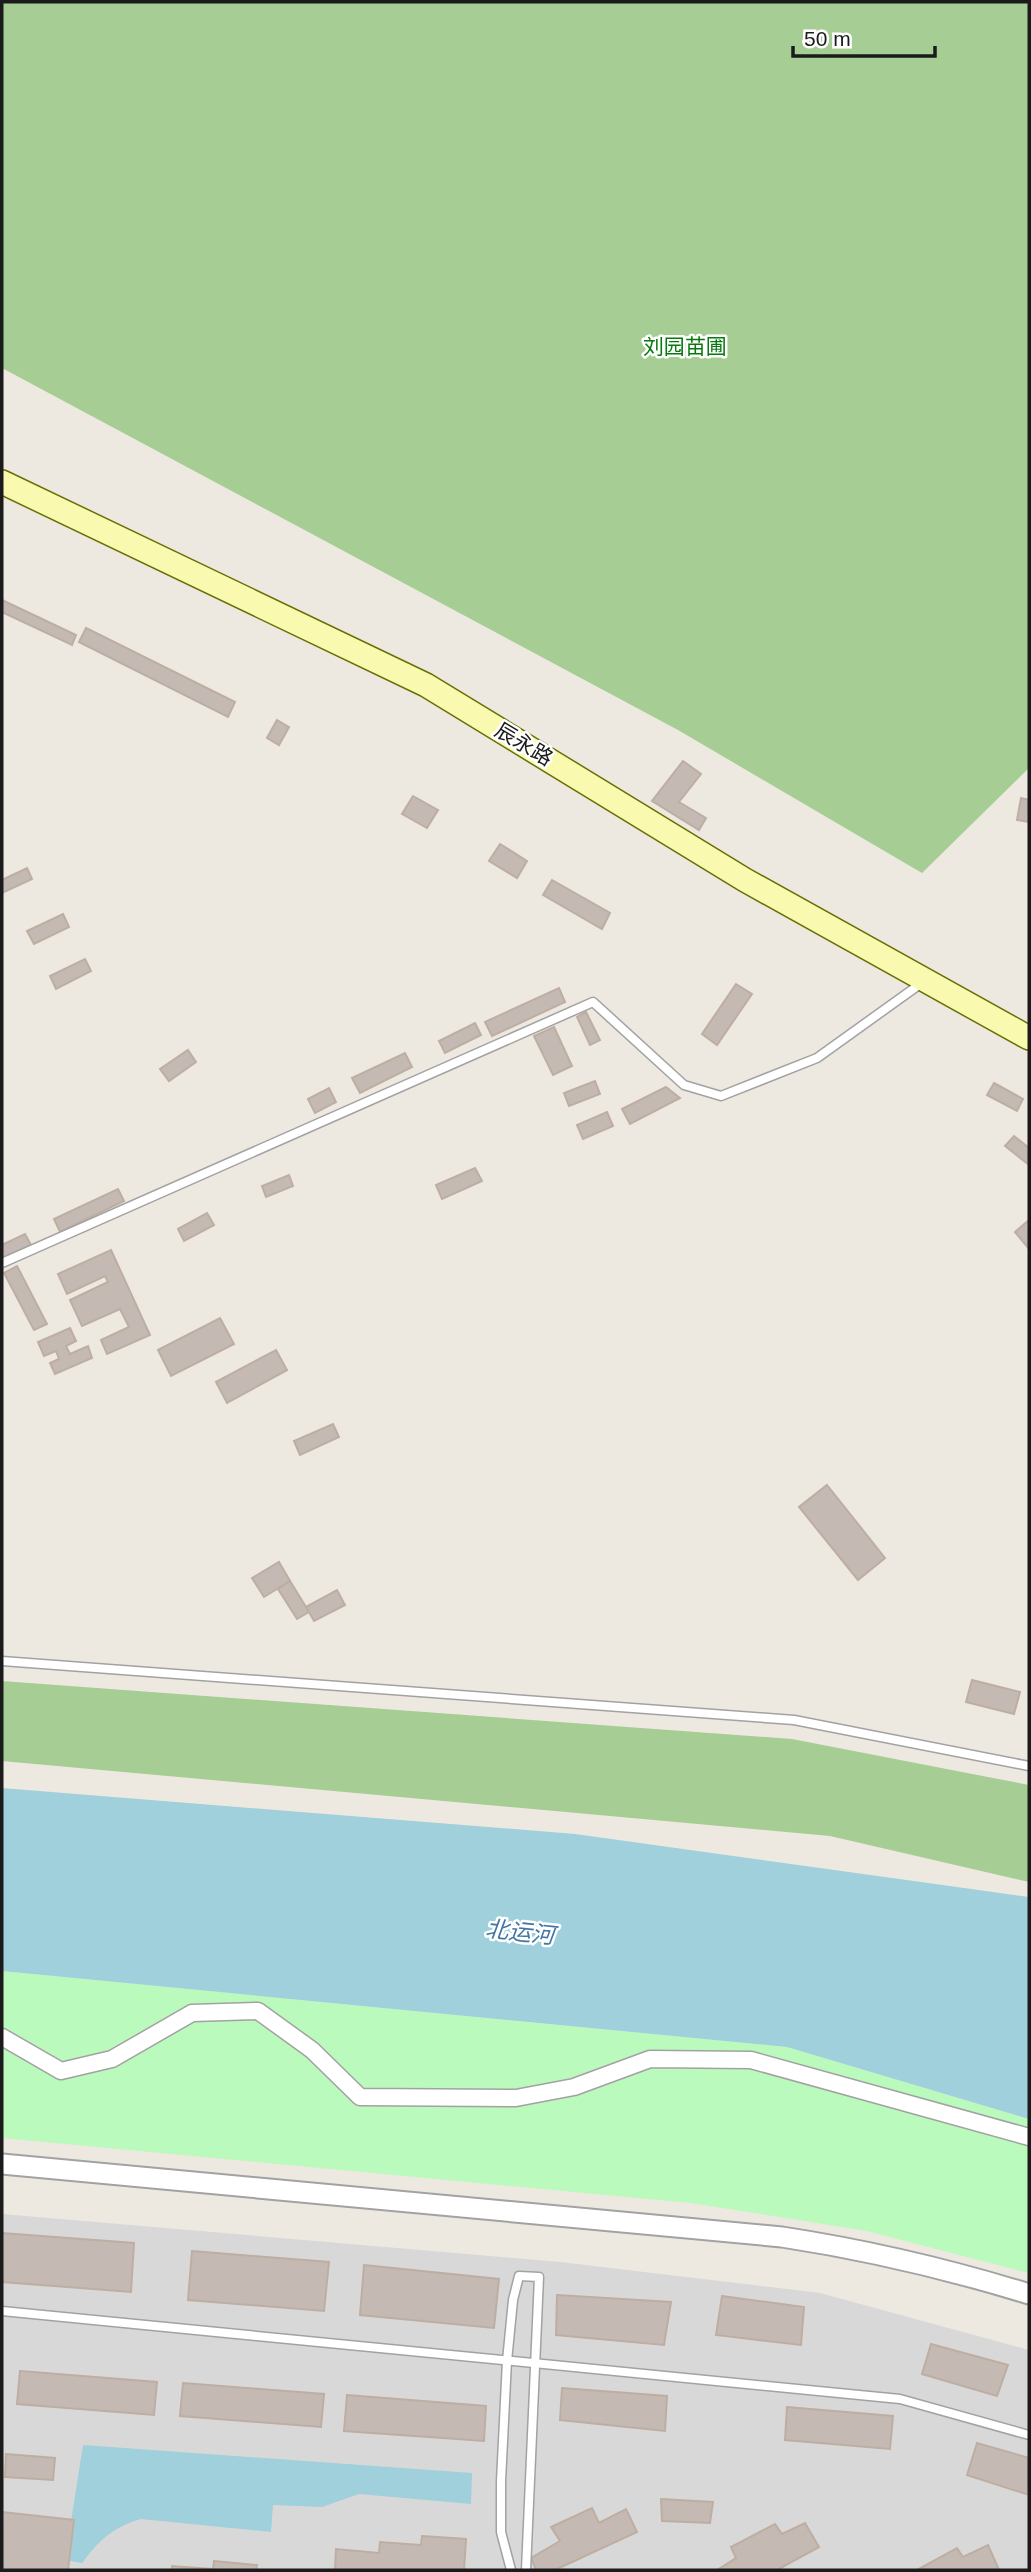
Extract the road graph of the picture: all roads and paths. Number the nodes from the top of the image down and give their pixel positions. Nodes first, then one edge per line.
1 (2, 482) edge
2 (926, 980) junction
3 (1029, 1038) edge
4 (2, 1263) edge
5 (2, 1661) edge
6 (1029, 1766) edge
7 (2, 2037) edge
8 (1029, 2137) edge
9 (2, 2164) edge
10 (1029, 2294) edge
11 (2, 2311) edge
12 (507, 2361) junction
13 (534, 2363) junction
14 (1029, 2435) edge
15 (511, 2570) edge
16 (526, 2570) edge

1 - 2 main road, 辰永路
2 - 3 main road, 辰永路
2 - 4 lane
5 - 6 lane
7 - 8 street
9 - 10 street
11 - 12 lane
12 - 13 lane
12 - 13 lane
12 - 15 lane
13 - 14 lane
13 - 16 lane

